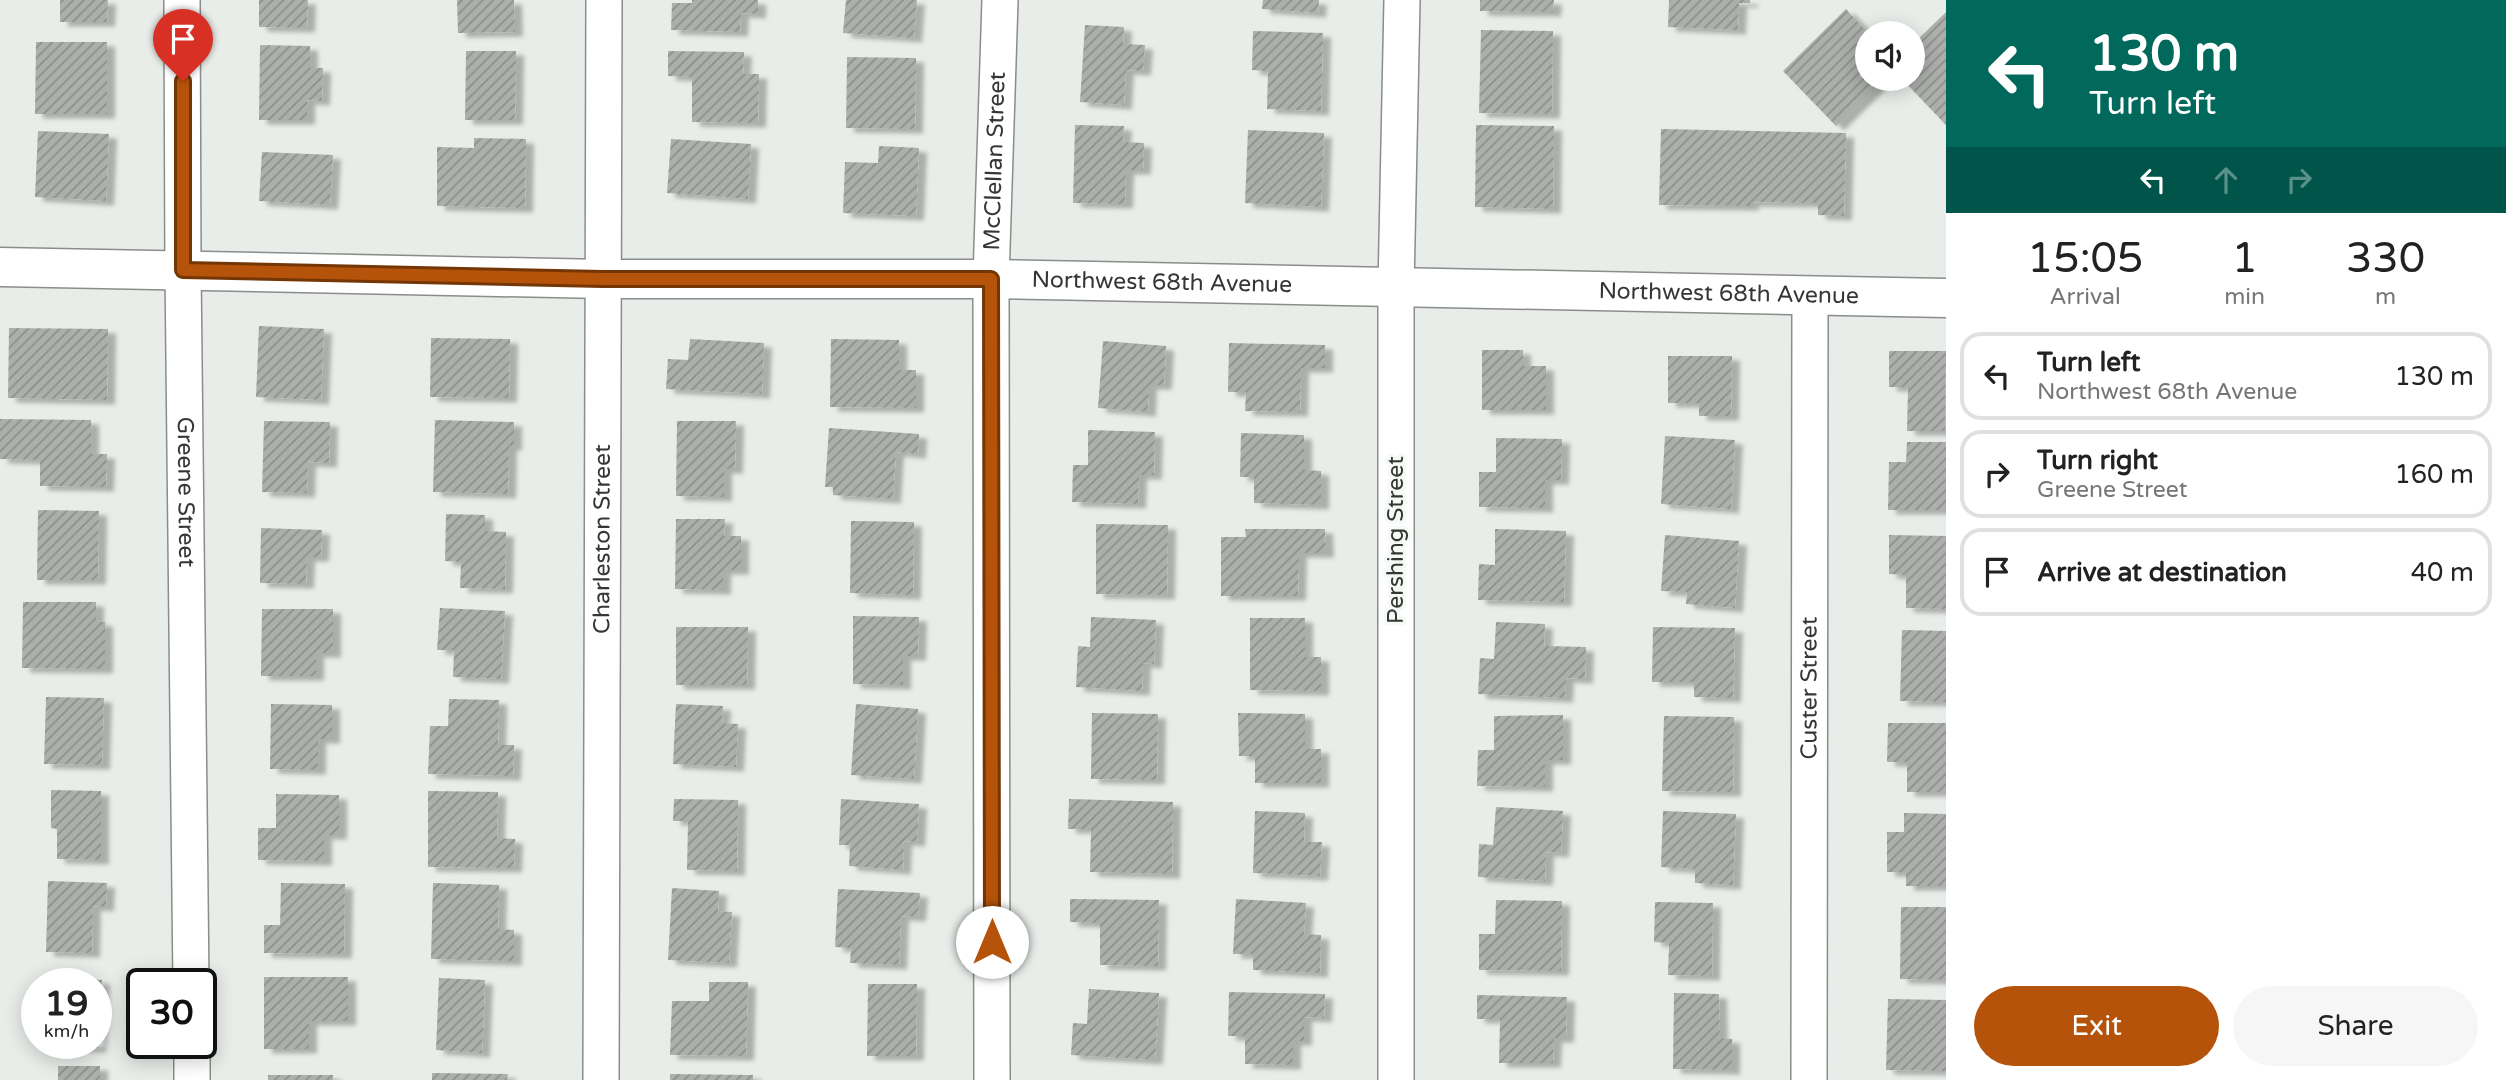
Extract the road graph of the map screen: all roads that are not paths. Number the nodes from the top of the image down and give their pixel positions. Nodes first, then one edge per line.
1 (183, 0) edge
2 (604, 0) edge
3 (1000, 0) edge
4 (1402, 0) edge
5 (0, 267) edge
6 (183, 270) junction
7 (603, 279) junction
8 (991, 279) junction
9 (1396, 288) junction
10 (1810, 295) junction
11 (1946, 298) edge
12 (191, 968) edge
13 (192, 1059) edge
14 (192, 1080) edge
15 (601, 1080) edge
16 (992, 1080) edge
17 (1396, 1080) edge
18 (1809, 1080) edge

1 - 6 street, Greene Street
2 - 7 street, Charleston Street
3 - 8 street, McClellan Street
4 - 9 street, Pershing Street
5 - 6 street, Northwest 68th Avenue
6 - 7 street, Northwest 68th Avenue
6 - 12 street, Greene Street
7 - 8 street, Northwest 68th Avenue
7 - 15 street, Charleston Street
8 - 9 street, Northwest 68th Avenue
8 - 16 street, McClellan Street
9 - 10 street, Northwest 68th Avenue
9 - 17 street, Pershing Street
10 - 11 street, Northwest 68th Avenue
10 - 18 street, Custer Street
13 - 14 street

